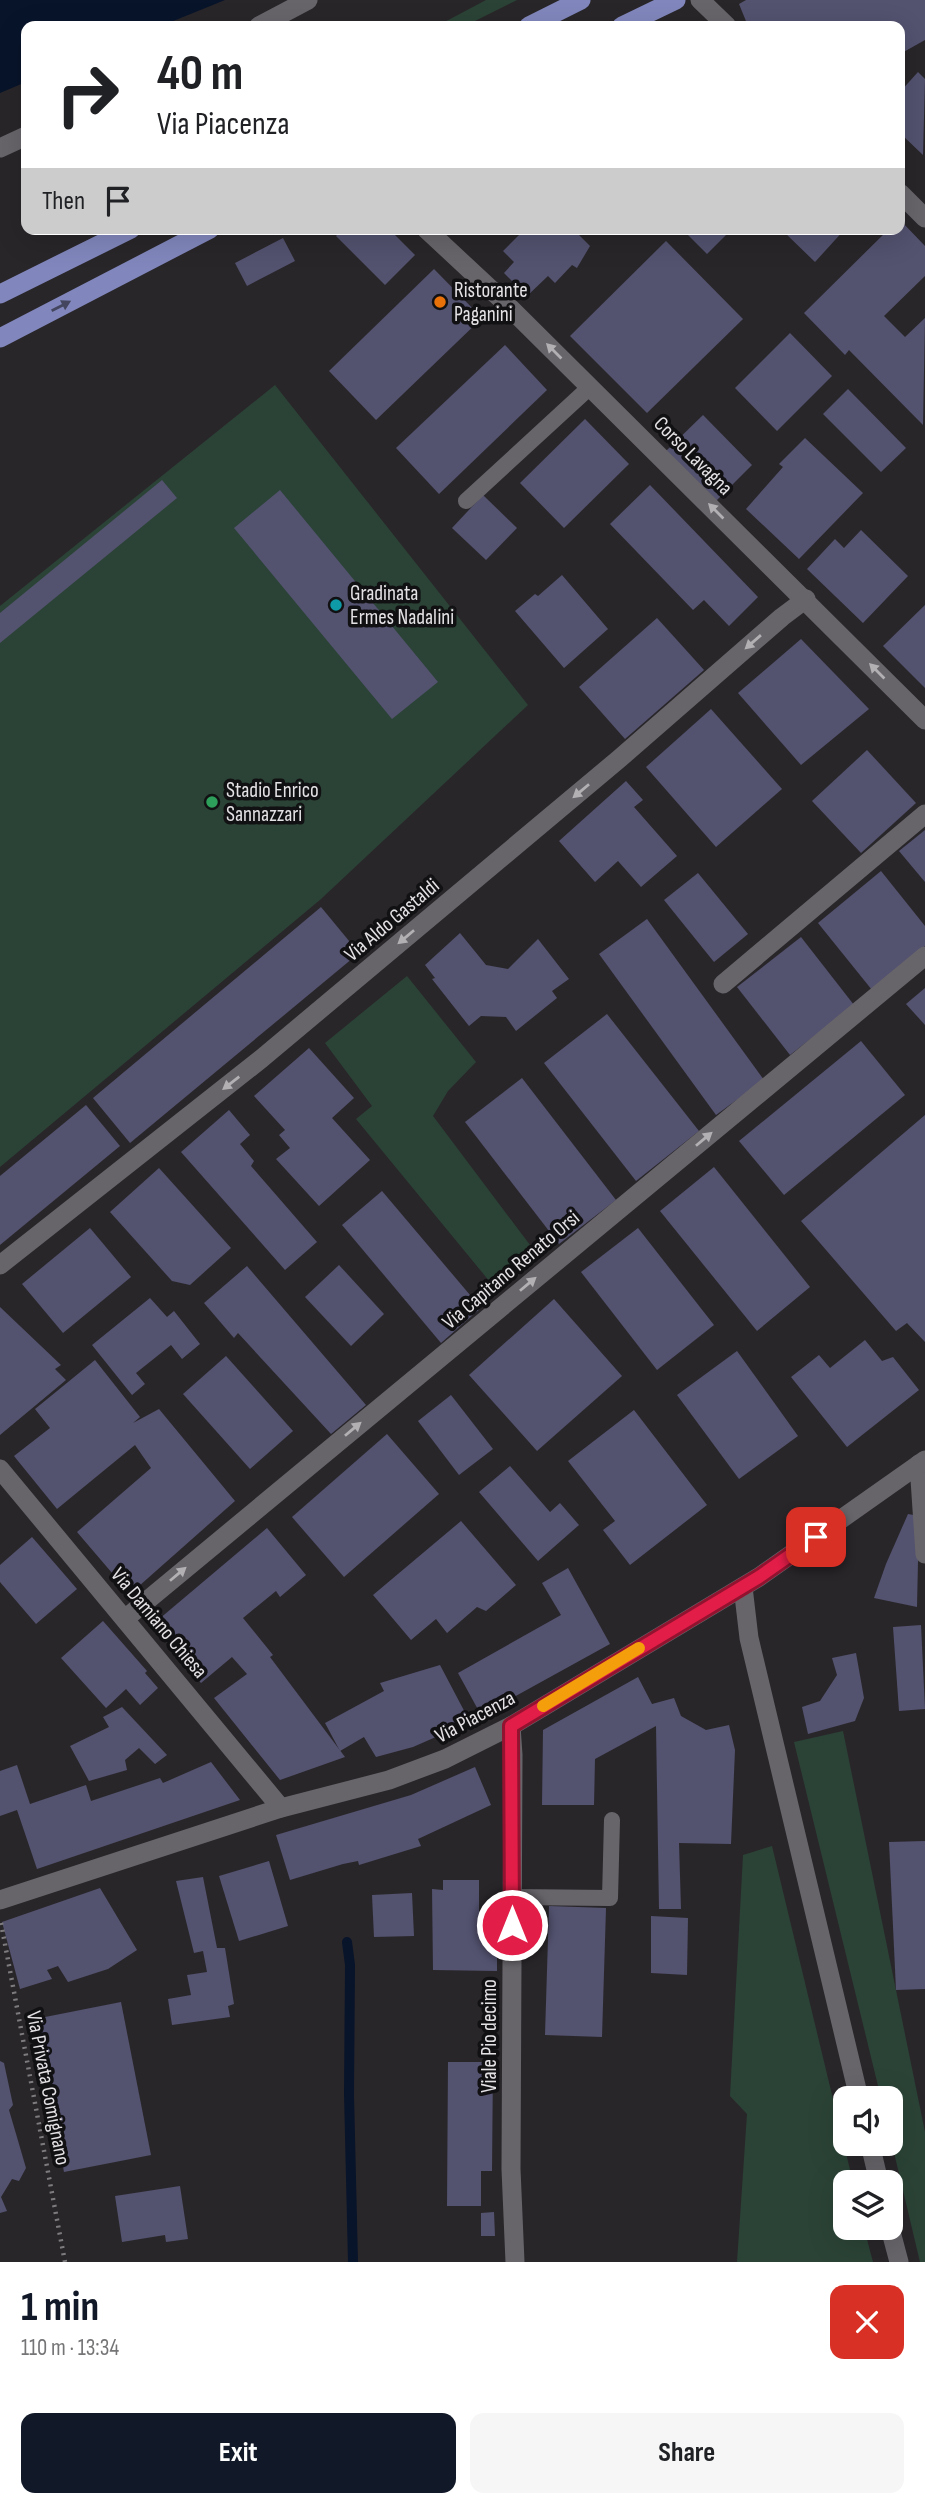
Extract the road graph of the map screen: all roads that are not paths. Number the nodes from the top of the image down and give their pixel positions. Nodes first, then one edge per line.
1 (308, 0) edge
2 (581, 0) edge
3 (676, 0) edge
4 (700, 0) edge
5 (268, 21) edge
6 (539, 21) edge
7 (632, 21) edge
8 (722, 21) edge
9 (21, 138) edge
10 (0, 148) edge
11 (905, 198) edge
12 (925, 218) edge
13 (119, 235) edge
14 (197, 235) edge
15 (432, 235) edge
16 (0, 294) edge
17 (0, 338) edge
18 (590, 387) junction
19 (466, 501) dead end
20 (806, 599) junction
21 (925, 720) edge
22 (925, 814) edge
23 (925, 956) edge
24 (723, 984) dead end
25 (0, 1265) edge
26 (922, 1462) edge
27 (0, 1469) edge
28 (925, 1554) edge
29 (743, 1587) junction
30 (125, 1618) junction
31 (511, 1726) junction
32 (281, 1808) junction
33 (612, 1820) dead end
34 (513, 1898) junction
35 (0, 1900) edge
36 (856, 2086) edge
37 (893, 2240) edge
38 (515, 2262) edge
39 (899, 2262) edge

1 - 5 street
2 - 6 main road
3 - 7 main road
4 - 8 street
9 - 10 street
11 - 12 street
13 - 16 main road
17 -> 14 main road
18 -> 15 street, Corso Lavagna
18 - 19 lane
20 -> 18 street, Corso Lavagna
21 -> 20 street, Corso Lavagna
20 -> 25 street, Via Aldo Gastaldi
22 - 24 street
30 -> 23 street, Via Capitano Renato Orsi
26 - 28 street, Via Piacenza
26 - 29 street, Via Piacenza
27 - 30 street, Via Damiano Chiesa
29 - 31 street, Via Piacenza
29 - 36 street
30 - 32 street, Via Damiano Chiesa
31 - 32 street, Via Piacenza
31 - 34 street, Viale Pio decimo
32 - 35 street, Via Piacenza
33 - 34 lane
34 - 38 street, Viale Pio decimo
37 - 39 street

